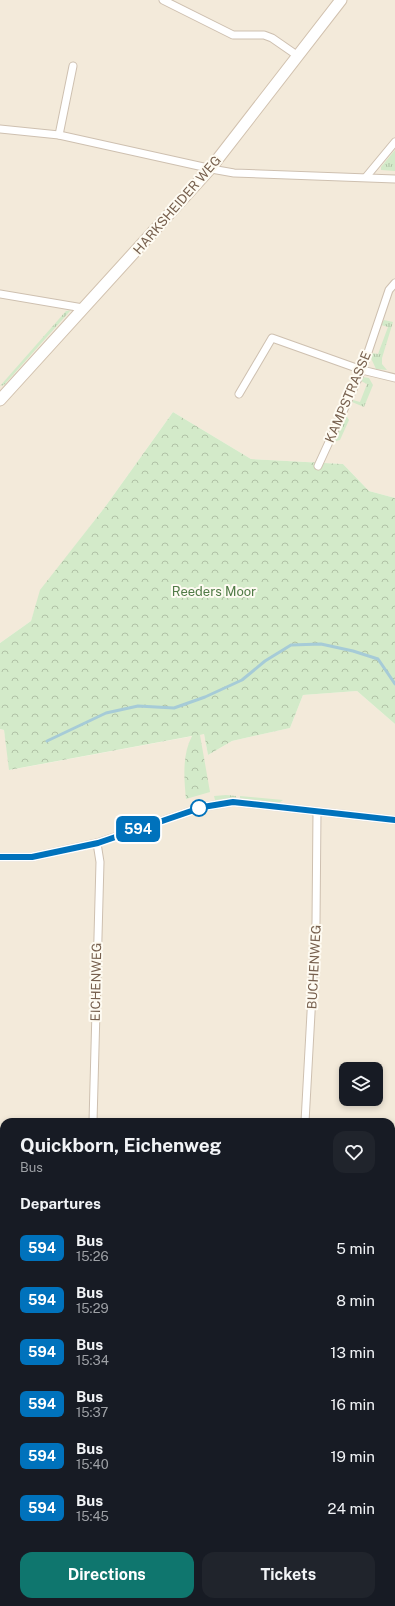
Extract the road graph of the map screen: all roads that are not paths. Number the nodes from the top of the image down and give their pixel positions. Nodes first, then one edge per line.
1 (163, 0) edge
2 (341, 0) edge
3 (298, 56) junction
4 (73, 66) dead end
5 (0, 130) edge
6 (59, 135) junction
7 (395, 142) edge
8 (210, 169) junction
9 (366, 177) junction
10 (395, 179) edge
11 (395, 283) edge
12 (0, 294) edge
13 (84, 308) junction
14 (362, 370) junction
15 (395, 378) edge
16 (239, 394) dead end
17 (0, 400) edge
18 (318, 466) dead end
19 (317, 812) junction
20 (395, 820) edge
21 (98, 843) junction
22 (0, 857) edge
23 (93, 1118) edge
24 (305, 1118) edge

1 - 3 street
2 - 3 main road, HARKSHEIDER WEG
3 - 8 main road, HARKSHEIDER WEG
4 - 6 street
5 - 6 street
6 - 8 street
7 - 9 street
8 - 9 street
8 - 13 main road, HARKSHEIDER WEG
9 - 10 street
11 - 14 street, KAMPSTRASSE
12 - 13 street
13 - 17 main road, HARKSHEIDER WEG
14 - 15 street
14 - 16 street
14 - 18 street, KAMPSTRASSE
19 - 20 street
19 - 21 street
19 - 24 street, BUCHENWEG
21 - 22 street
21 - 23 street, EICHENWEG

